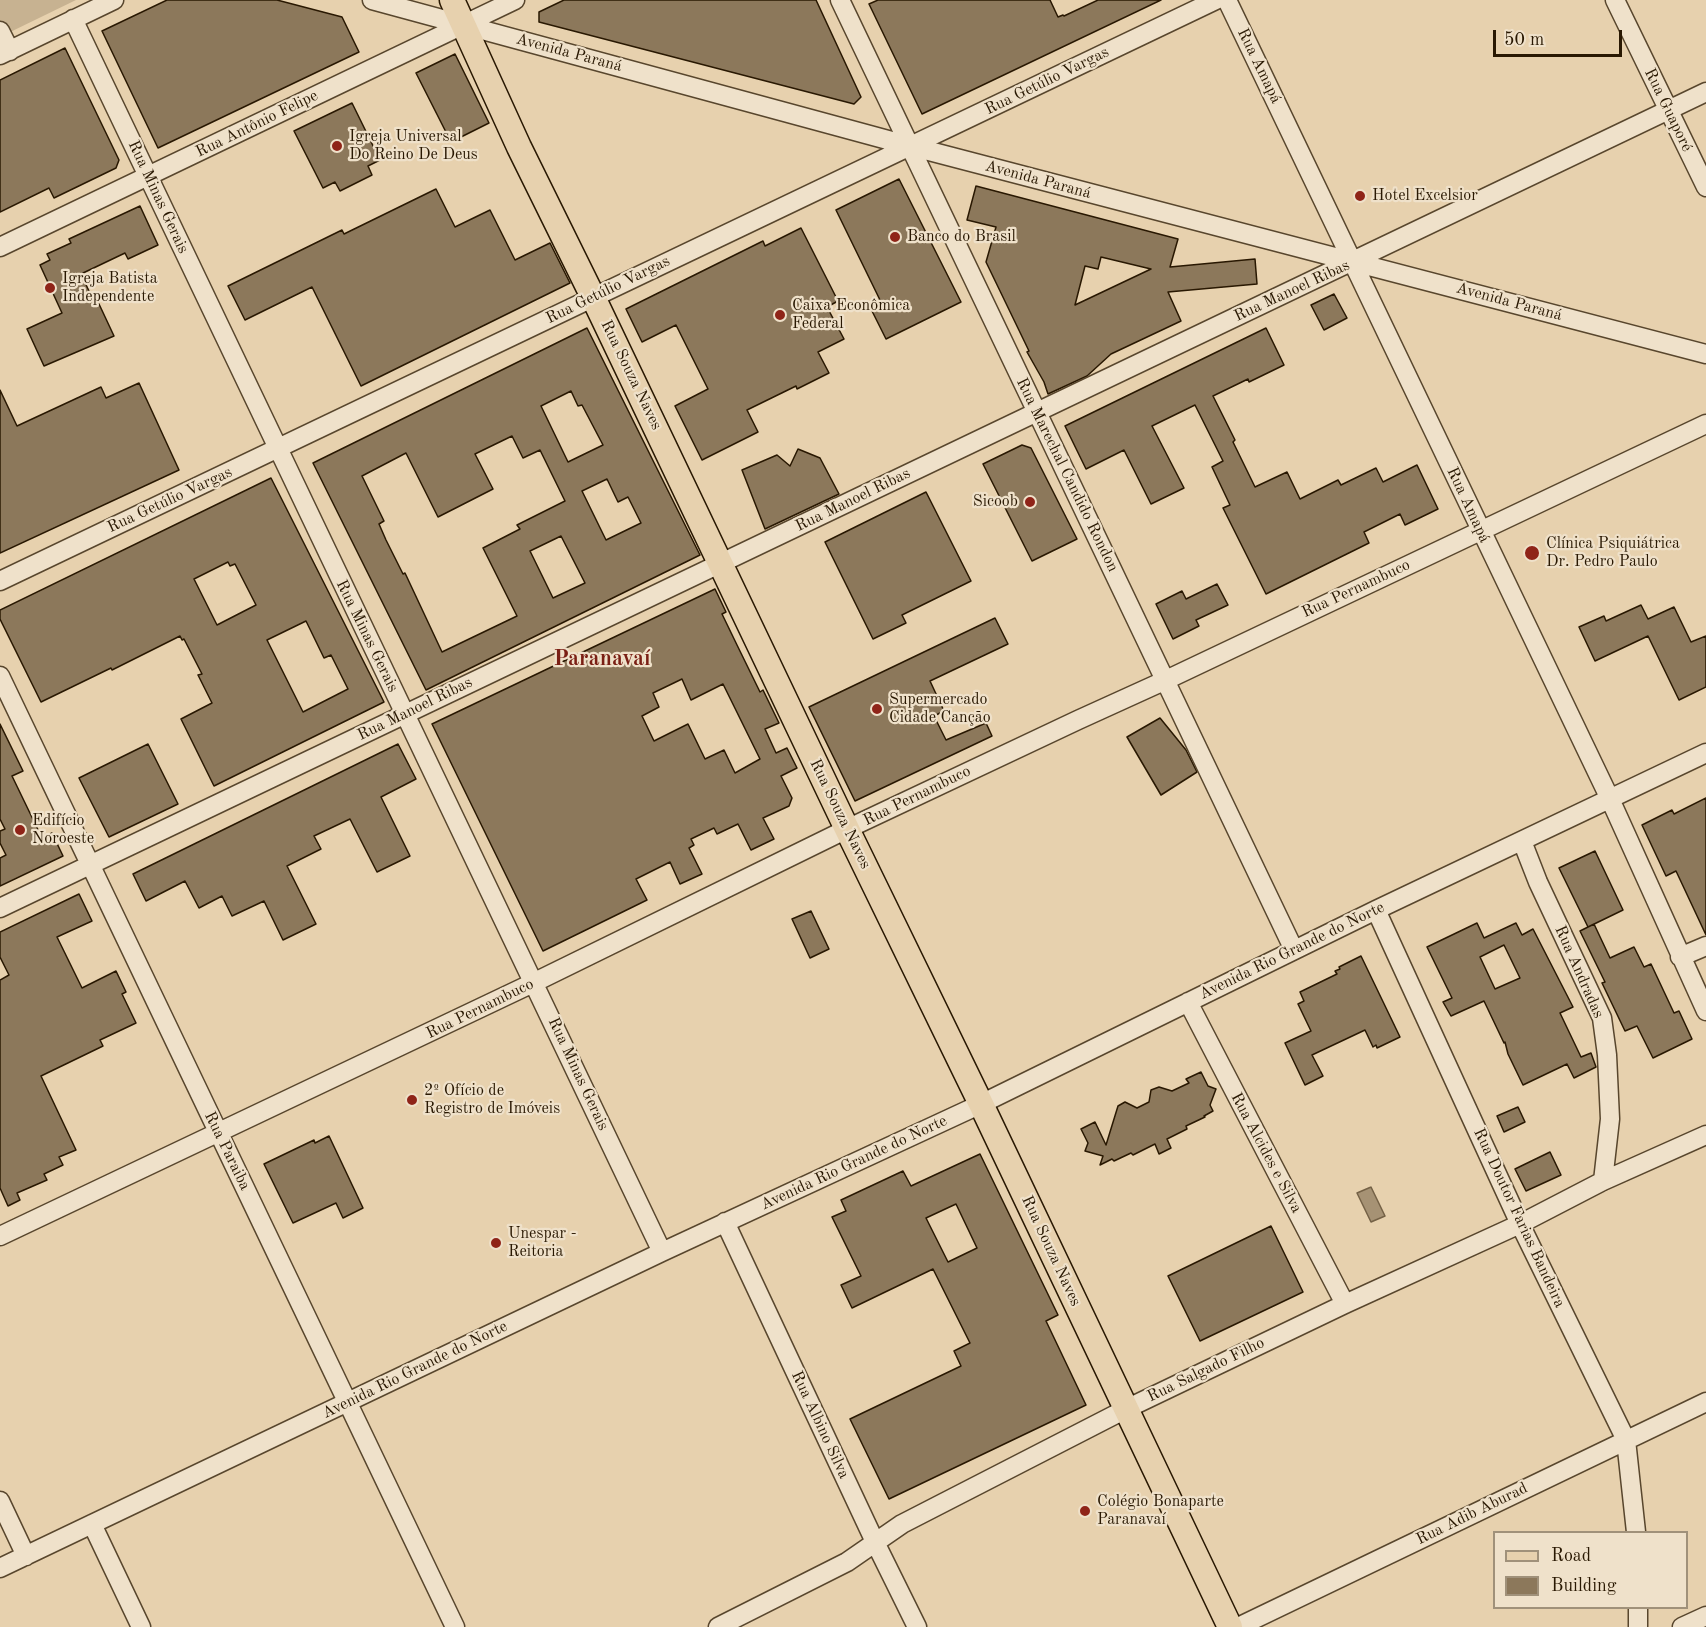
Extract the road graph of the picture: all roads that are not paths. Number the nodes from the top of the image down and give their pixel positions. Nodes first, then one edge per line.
1 (114, 0) edge
2 (372, 0) edge
3 (452, 0) edge
4 (515, 0) edge
5 (840, 0) edge
6 (1216, 0) edge
7 (1227, 0) edge
8 (1615, 0) edge
9 (73, 20) junction
10 (463, 24) junction
11 (0, 31) edge
12 (5, 53) edge
13 (1706, 92) edge
14 (1668, 110) junction
15 (910, 147) junction
16 (148, 176) junction
17 (1706, 188) edge
18 (0, 247) edge
19 (1353, 262) junction
20 (594, 297) junction
21 (1706, 354) edge
22 (1036, 412) junction
23 (1706, 424) edge
24 (278, 449) junction
25 (1480, 530) junction
26 (721, 564) junction
27 (0, 581) edge
28 (0, 676) edge
29 (1166, 680) junction
30 (405, 714) junction
31 (1706, 753) edge
32 (1610, 799) junction
33 (847, 830) junction
34 (1522, 841) junction
35 (91, 864) junction
36 (0, 908) edge
37 (1376, 909) junction
38 (1706, 946) edge
39 (1294, 950) junction
40 (1680, 957) junction
41 (535, 982) junction
42 (1188, 1002) junction
43 (1706, 1011) edge
44 (981, 1104) junction
45 (219, 1134) junction
46 (1706, 1135) edge
47 (1603, 1181) junction
48 (725, 1222) junction
49 (1520, 1224) junction
50 (0, 1236) edge
51 (662, 1252) junction
52 (1345, 1304) junction
53 (1706, 1402) edge
54 (348, 1403) junction
55 (1126, 1409) junction
56 (1626, 1440) junction
57 (0, 1501) edge
58 (92, 1524) junction
59 (1636, 1531) edge
60 (875, 1542) junction
61 (26, 1556) junction
62 (0, 1568) edge
63 (1638, 1609) edge
64 (1706, 1616) edge
65 (141, 1627) edge
66 (455, 1627) edge
67 (718, 1627) edge
68 (917, 1627) edge
69 (1230, 1627) edge
70 (1238, 1627) edge
71 (1638, 1627) edge
72 (1682, 1627) edge

1 - 9 street
2 - 10 street, Avenida Paraná
3 - 10 main road, Rua Souza Naves
4 - 10 street, Rua Antônio Felipe
5 - 15 street, Rua Marechal Candido Rondon
6 - 15 street, Rua Getúlio Vargas
7 - 19 street, Rua Amapá
8 - 14 street, Rua Guaporé
9 - 12 street
9 - 16 street, Rua Minas Gerais
10 - 15 street, Avenida Paraná
10 - 16 street, Rua Antônio Felipe
10 - 20 main road, Rua Souza Naves
11 - 12 street
13 - 14 street, Rua Manoel Ribas
14 - 17 street, Rua Guaporé
14 - 19 street, Rua Manoel Ribas
15 - 19 street, Avenida Paraná
15 - 20 street, Rua Getúlio Vargas
15 - 22 street, Rua Marechal Candido Rondon
16 - 18 street, Rua Antônio Felipe
16 - 24 street, Rua Minas Gerais
19 - 21 street, Avenida Paraná
19 - 22 street, Rua Manoel Ribas
19 - 25 street, Rua Amapá
20 - 24 street, Rua Getúlio Vargas
20 - 26 main road, Rua Souza Naves
22 - 26 street, Rua Manoel Ribas
22 - 29 street, Rua Marechal Candido Rondon
23 - 25 street, Rua Pernambuco
24 - 27 street, Rua Getúlio Vargas
24 - 30 street, Rua Minas Gerais
25 - 29 street, Rua Pernambuco
25 - 32 street, Rua Amapá
26 - 30 street, Rua Manoel Ribas
26 - 33 main road, Rua Souza Naves
28 - 35 street, Rua Paraiba
29 - 33 street, Rua Pernambuco
29 - 39 street, Rua Marechal Candido Rondon
30 - 35 street, Rua Manoel Ribas
30 - 41 street, Rua Minas Gerais
31 - 32 street, Avenida Rio Grande do Norte
32 - 34 street, Avenida Rio Grande do Norte
32 - 40 street, Rua Amapá
33 - 41 street, Rua Pernambuco
33 - 44 main road, Rua Souza Naves
34 - 37 street, Avenida Rio Grande do Norte
34 - 47 street, Rua Andradas
35 - 36 street, Rua Manoel Ribas
35 - 45 street, Rua Paraiba
37 - 39 street, Avenida Rio Grande do Norte
37 - 49 street, Rua Doutor Farias Bandeira
38 - 40 street
39 - 42 street, Avenida Rio Grande do Norte
40 - 43 street, Rua Amapá
41 - 45 street, Rua Pernambuco
41 - 51 street, Rua Minas Gerais
42 - 44 street, Avenida Rio Grande do Norte
42 - 52 street, Rua Alcides e Silva
44 - 48 street, Avenida Rio Grande do Norte
44 - 55 main road, Rua Souza Naves
45 - 50 street, Rua Pernambuco
45 - 54 street, Rua Paraiba
46 - 47 street, Rua Salgado Filho
47 - 49 street, Rua Salgado Filho
48 - 51 street, Avenida Rio Grande do Norte
48 - 60 street, Rua Albino Silva
49 - 52 street, Rua Salgado Filho
49 - 56 street, Rua Doutor Farias Bandeira
51 - 54 street, Avenida Rio Grande do Norte
52 - 55 street, Rua Salgado Filho
53 - 56 street, Rua Adib Aburad
54 - 58 street, Avenida Rio Grande do Norte
54 - 66 street, Rua Paraiba
55 - 60 street, Rua Salgado Filho
55 - 69 main road, Rua Souza Naves
56 - 59 street, Rua Doutor Farias Bandeira
56 - 70 street, Rua Adib Aburad
57 - 61 street
58 - 61 street, Avenida Rio Grande do Norte
58 - 65 street
60 - 67 street, Rua Salgado Filho
60 - 68 street, Rua Albino Silva
61 - 62 street, Avenida Rio Grande do Norte
63 - 71 street
64 - 72 street

